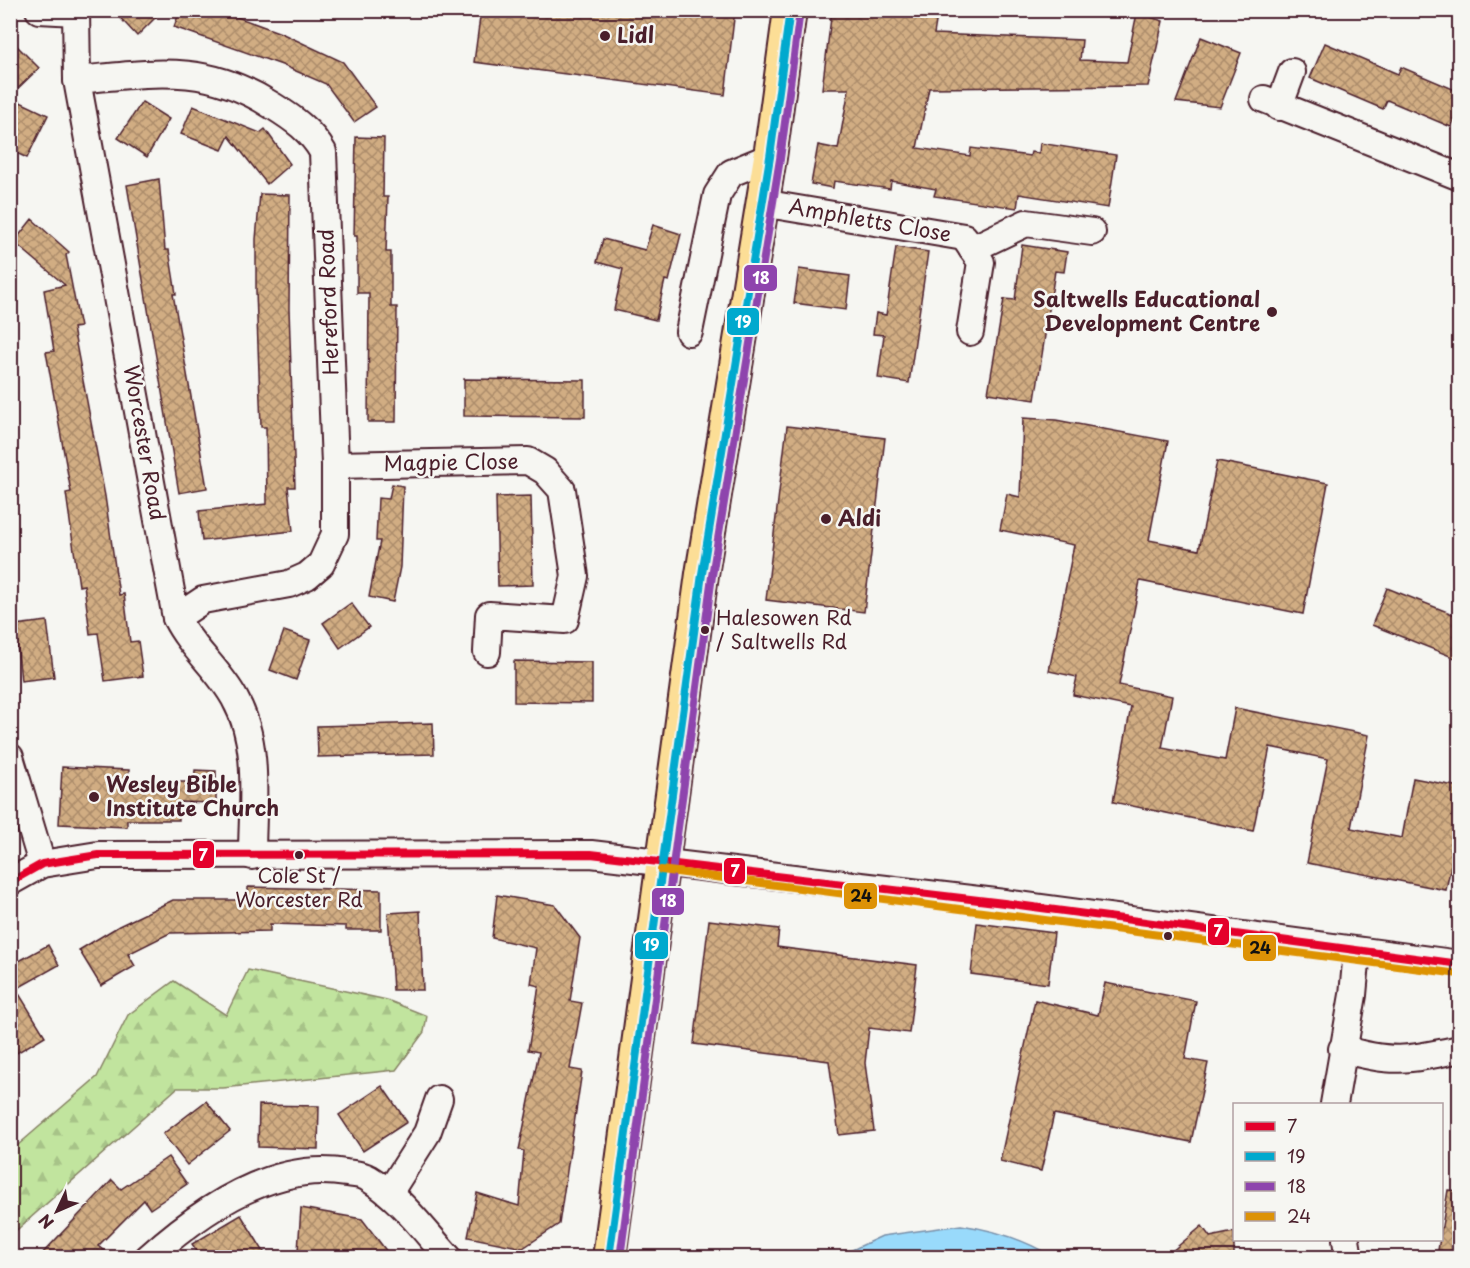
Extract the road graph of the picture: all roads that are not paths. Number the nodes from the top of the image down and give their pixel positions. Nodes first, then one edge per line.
1 (39, 10) edge
2 (790, 10) edge
3 (76, 11) edge
4 (1292, 72) dead end
5 (77, 80) junction
6 (770, 157) junction
7 (1460, 177) edge
8 (762, 203) junction
9 (1092, 232) dead end
10 (972, 249) junction
11 (970, 332) dead end
12 (689, 333) dead end
13 (335, 465) junction
14 (176, 618) junction
15 (487, 652) dead end
16 (10, 757) edge
17 (252, 856) junction
18 (662, 860) junction
19 (42, 864) junction
20 (10, 882) edge
21 (1357, 951) junction
22 (1460, 964) edge
23 (1342, 1049) junction
24 (1460, 1049) edge
25 (439, 1100) dead end
26 (1334, 1103) edge
27 (389, 1193) junction
28 (1346, 1241) edge
29 (148, 1257) edge
30 (449, 1257) edge
31 (609, 1257) edge
32 (1349, 1257) edge

1 - 3 street
2 - 6 main road
3 - 5 street, Worcester Road
4 - 7 street
5 - 13 street, Hereford Road
5 - 14 street, Worcester Road
6 - 8 main road
6 - 12 street
8 - 10 street, Amphletts Close
8 - 18 main road
9 - 10 street, Amphletts Close
10 - 11 street, Amphletts Close
13 - 14 street, Hereford Road
13 - 15 street, Magpie Close
14 - 17 street, Worcester Road
16 - 19 street
17 - 18 street
17 - 19 street
18 - 21 street
18 - 31 main road
19 - 20 street
21 - 22 street
21 - 23 street
23 - 24 street
23 - 26 street
25 - 27 street
27 - 29 street
27 - 30 street
28 - 32 street

